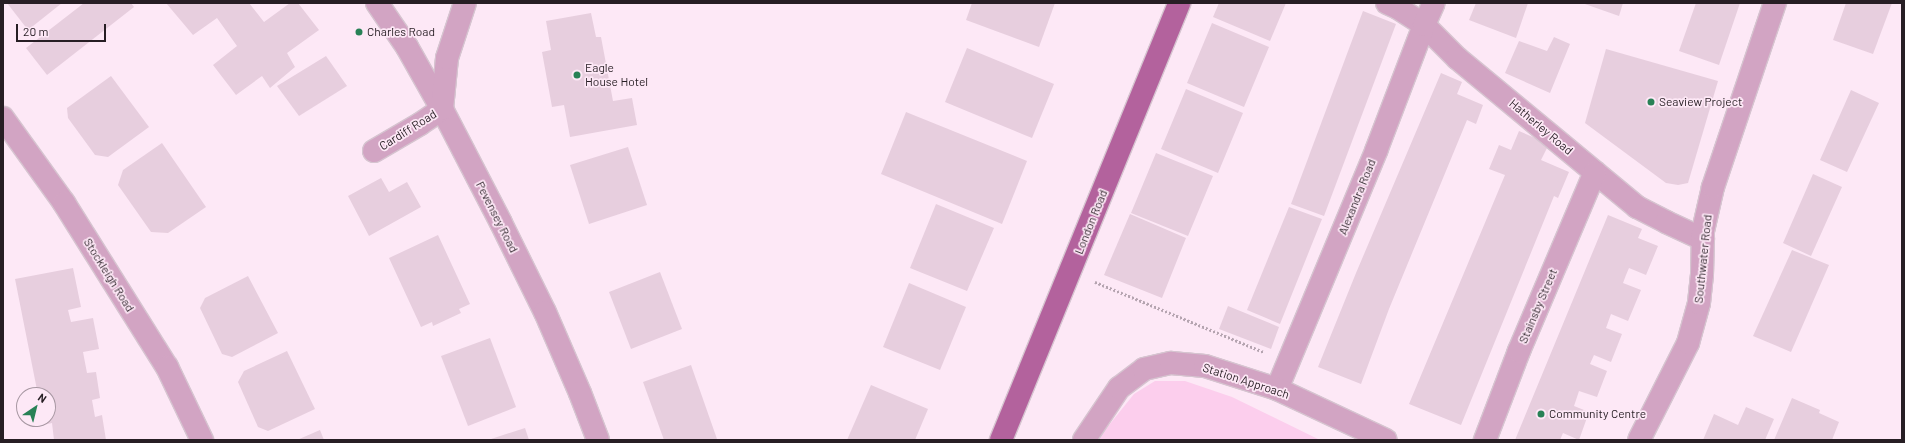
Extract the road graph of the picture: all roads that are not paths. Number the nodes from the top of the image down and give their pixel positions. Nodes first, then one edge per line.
1 (377, 3) edge
2 (465, 3) edge
3 (1179, 3) edge
4 (1387, 3) edge
5 (1434, 3) edge
6 (1775, 3) edge
7 (1424, 25) junction
8 (442, 109) junction
9 (3, 118) edge
10 (374, 151) dead end
11 (1595, 172) junction
12 (1703, 239) junction
13 (1277, 389) junction
14 (202, 440) edge
15 (598, 440) edge
16 (1001, 440) edge
17 (1084, 440) edge
18 (1386, 440) edge
19 (1485, 440) edge
20 (1639, 440) edge

1 - 8 street, Pevensey Road
2 - 8 street
3 - 16 main road, London Road
4 - 7 street, Hatherley Road
5 - 7 street, Alexandra Road
6 - 12 street, Southwater Road
7 - 11 street, Hatherley Road
7 - 13 street, Alexandra Road
8 - 10 street, Cardiff Road
8 - 15 street, Pevensey Road
9 - 14 street, Stockleigh Road
11 - 12 street, Hatherley Road
11 - 19 street, Stainsby Street
12 - 20 street, Southwater Road
13 - 17 street, Station Approach
13 - 18 street, Station Approach

